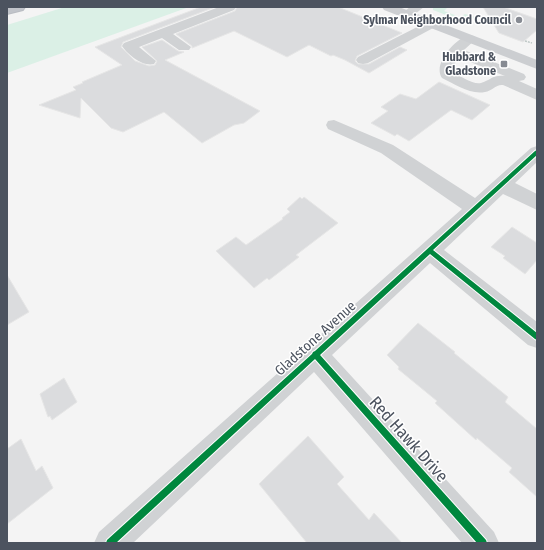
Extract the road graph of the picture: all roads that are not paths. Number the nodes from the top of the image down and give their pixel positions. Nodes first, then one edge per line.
1 (18, 7) edge
2 (230, 7) edge
3 (388, 7) edge
4 (418, 7) edge
5 (7, 10) edge
6 (407, 14) junction
7 (431, 24) junction
8 (163, 33) junction
9 (469, 39) junction
10 (184, 47) dead end
11 (455, 52) junction
12 (363, 60) dead end
13 (149, 61) dead end
14 (537, 65) edge
15 (534, 88) edge
16 (334, 125) dead end
17 (537, 152) edge
18 (501, 184) junction
19 (537, 203) edge
20 (476, 208) junction
21 (429, 250) junction
22 (537, 337) edge
23 (315, 354) junction
24 (110, 543) edge
25 (483, 543) edge

1 - 5 highway
2 - 8 street
3 - 6 main road
4 - 6 street
6 - 7 main road
7 - 9 main road
7 - 12 street
8 - 10 street
8 - 13 street
9 - 11 street
9 - 14 main road
11 - 15 street
11 - 15 street
16 - 20 street
17 - 18 street, Gladstone Avenue
18 - 19 street
18 - 20 street, Gladstone Avenue
20 - 21 street, Gladstone Avenue
21 - 22 street
21 - 23 street, Gladstone Avenue
23 - 24 street, Gladstone Avenue
23 - 25 street, Red Hawk Drive

